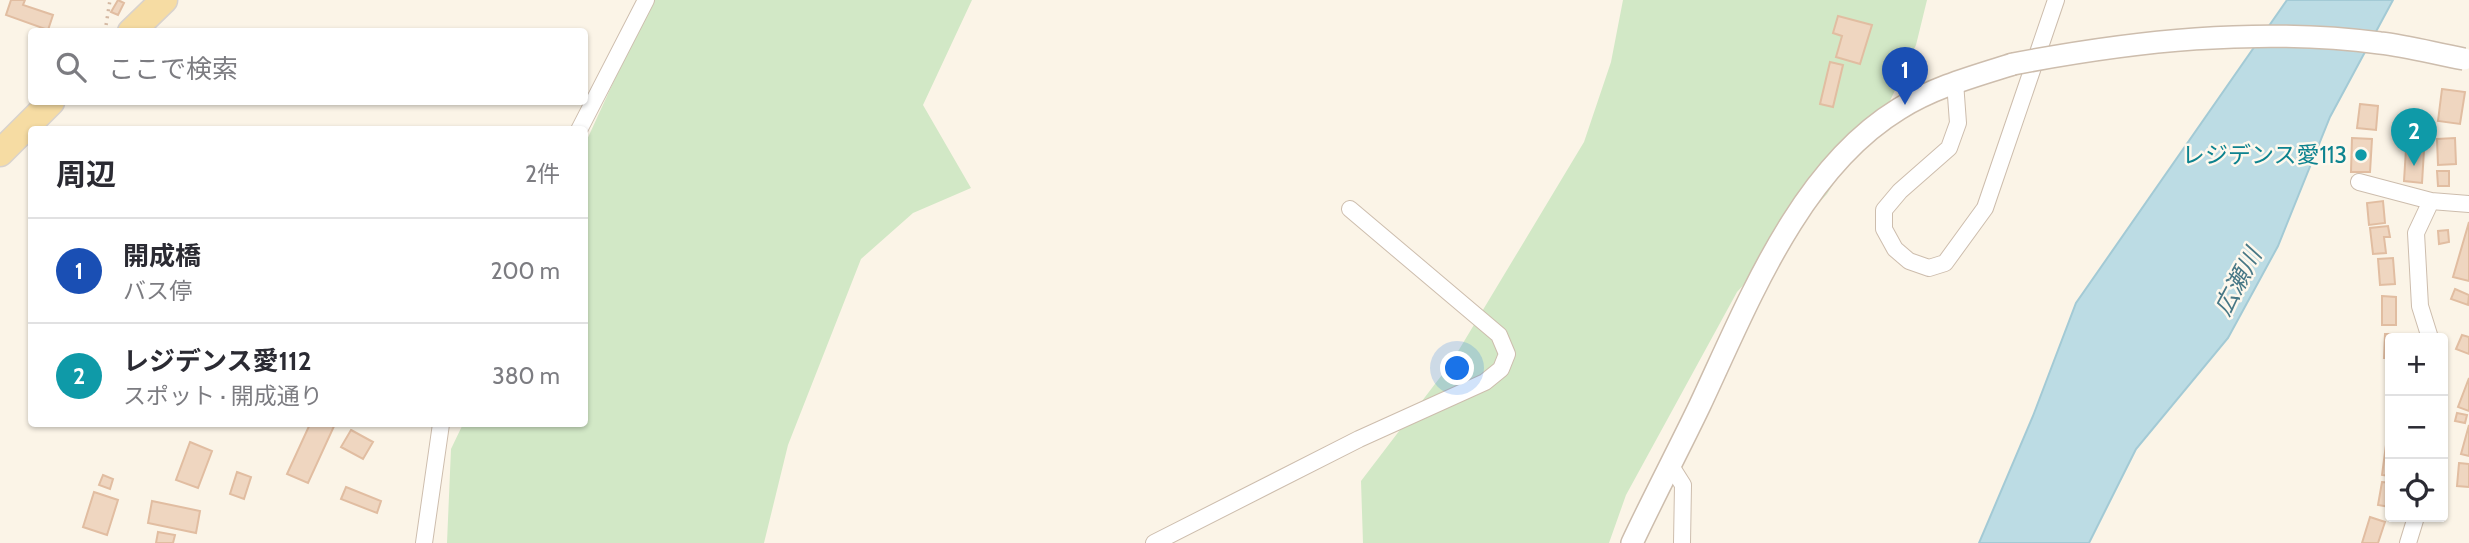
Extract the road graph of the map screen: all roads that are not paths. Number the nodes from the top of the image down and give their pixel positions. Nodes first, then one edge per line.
1 (164, 0) edge
2 (646, 0) edge
3 (2056, 0) edge
4 (135, 28) edge
5 (2467, 60) edge
6 (1955, 82) junction
7 (48, 105) edge
8 (581, 126) edge
9 (0, 153) edge
10 (2359, 182) dead end
11 (2431, 201) junction
12 (2469, 204) edge
13 (1350, 209) dead end
14 (2428, 333) edge
15 (441, 427) edge
16 (1671, 466) junction
17 (2414, 522) edge
18 (424, 543) edge
19 (1154, 543) edge
20 (1632, 543) edge
21 (1682, 543) edge
22 (2408, 543) edge

1 - 4 main road
2 - 8 street
3 - 6 street
5 - 6 street, bridge
6 - 16 street
7 - 9 main road
10 - 11 street
11 - 12 street
11 - 14 street
13 - 19 street
15 - 18 street
16 - 20 street
16 - 21 street
17 - 22 street

